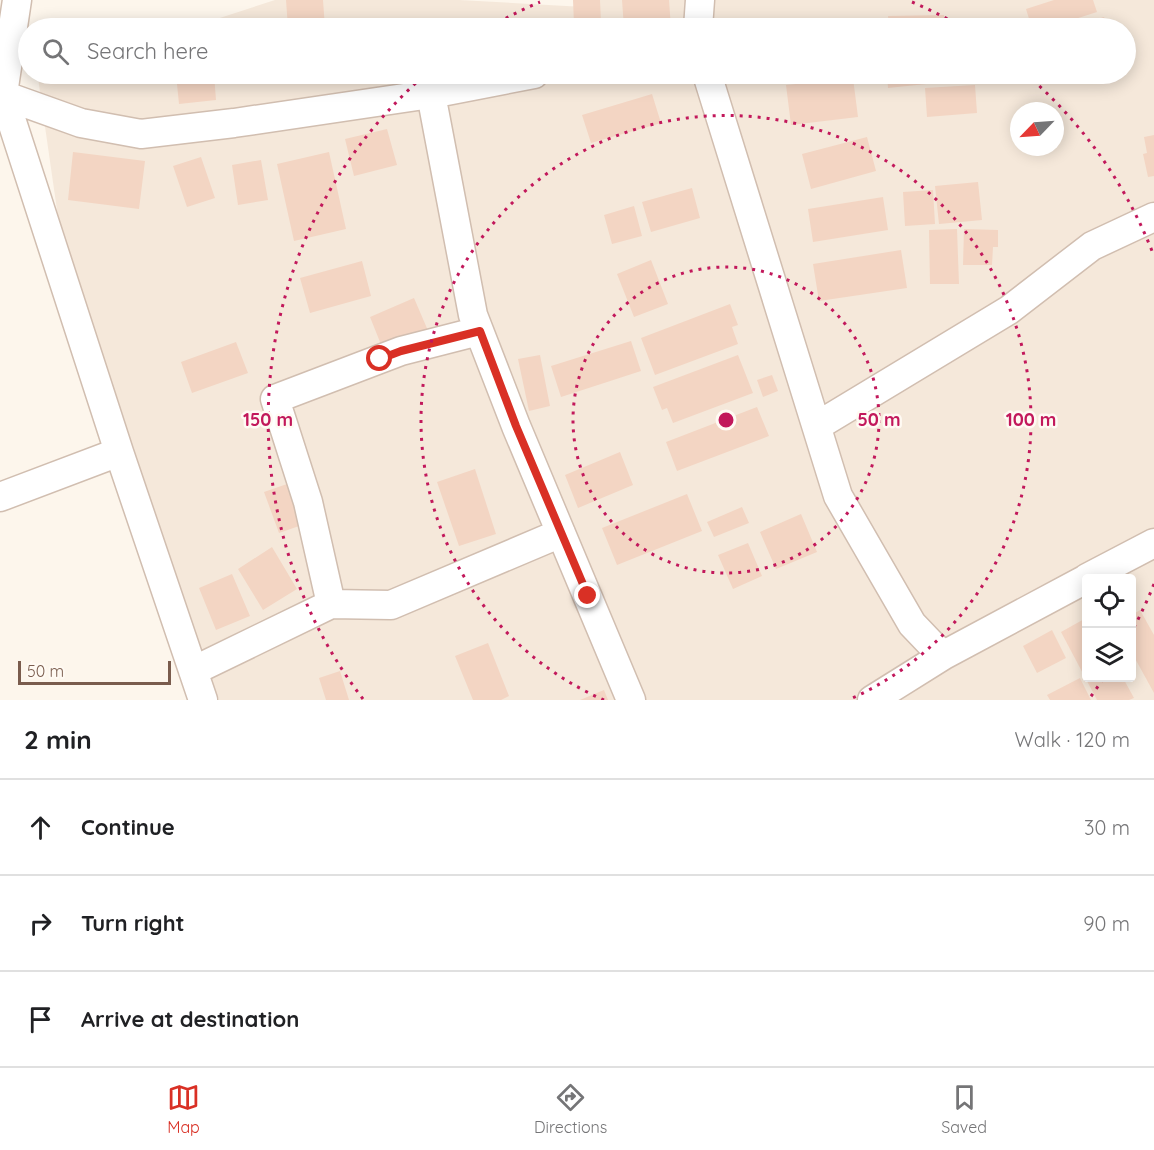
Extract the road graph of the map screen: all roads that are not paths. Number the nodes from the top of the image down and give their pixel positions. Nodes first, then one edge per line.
1 (17, 0) edge
2 (700, 0) edge
3 (699, 18) edge
4 (482, 84) edge
5 (710, 84) edge
6 (2, 94) edge
7 (430, 94) junction
8 (1154, 217) edge
9 (480, 331) junction
10 (817, 426) junction
11 (119, 452) junction
12 (0, 497) edge
13 (561, 533) junction
14 (1154, 543) edge
15 (1096, 574) edge
16 (1082, 582) edge
17 (331, 604) junction
18 (944, 655) junction
19 (193, 671) junction
20 (203, 700) edge
21 (631, 700) edge
22 (872, 700) edge

1 - 6 street
2 - 3 street
4 - 7 street
5 - 10 street
6 - 7 street
6 - 11 street
7 - 9 street
8 - 10 street
9 - 13 street
9 - 17 street
10 - 18 street
11 - 12 street
11 - 19 street
13 - 17 street
13 - 21 street
14 - 15 street
16 - 18 street
17 - 19 street
18 - 22 street
19 - 20 street

